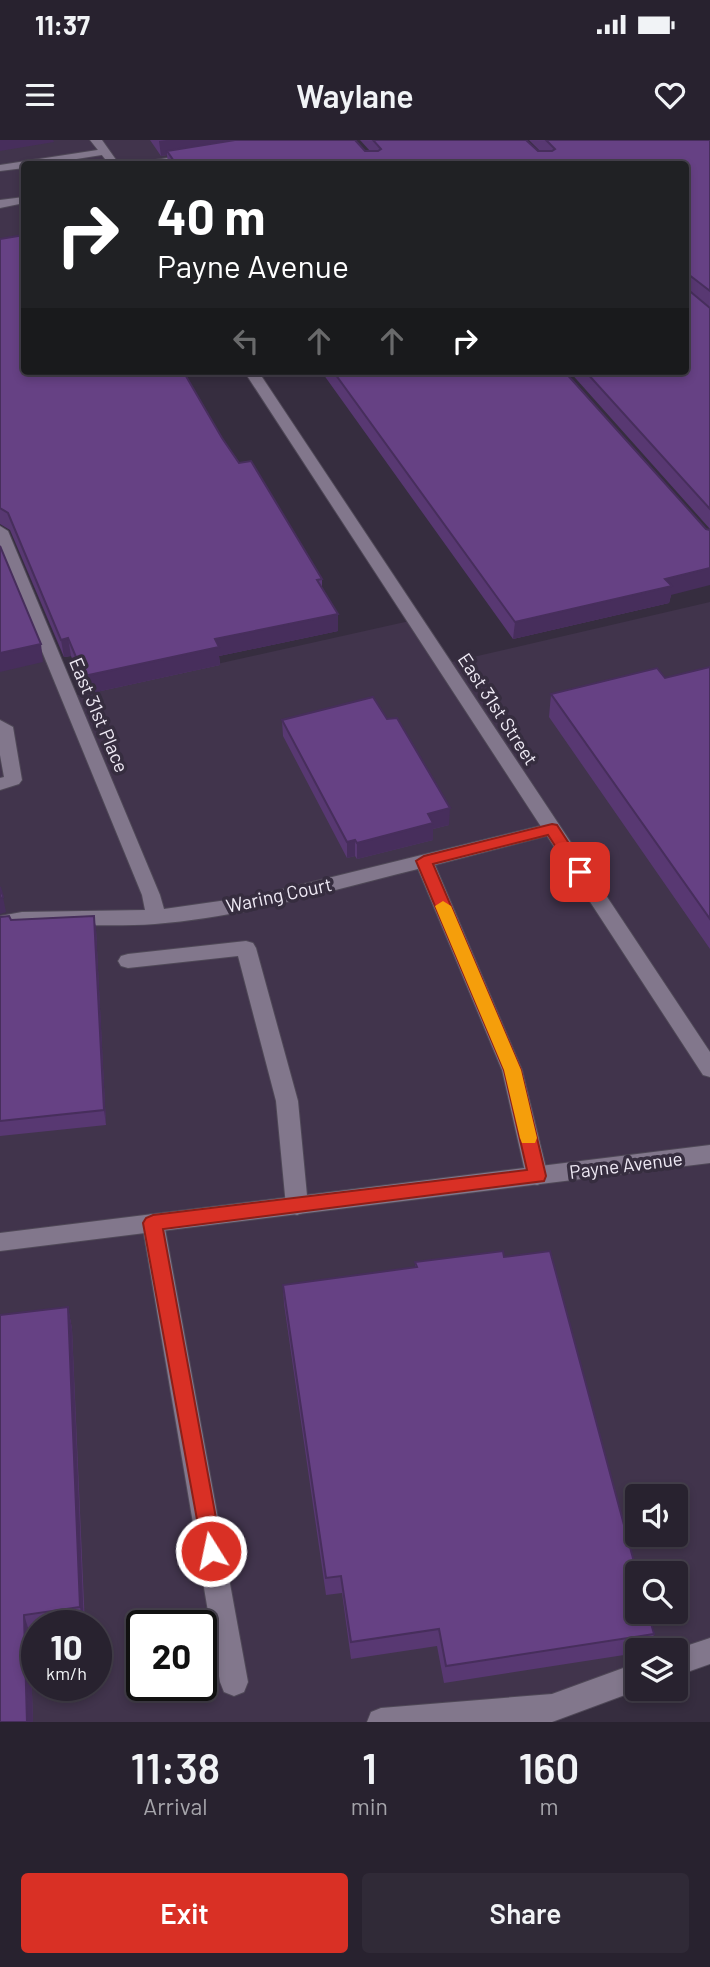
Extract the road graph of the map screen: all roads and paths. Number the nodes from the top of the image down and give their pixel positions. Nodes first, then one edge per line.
1 (96, 140) edge
2 (104, 152) junction
3 (205, 155) edge
4 (49, 161) edge
5 (112, 161) edge
6 (168, 161) edge
7 (21, 166) edge
8 (0, 169) edge
9 (21, 200) edge
10 (0, 204) edge
11 (254, 375) edge
12 (0, 531) edge
13 (0, 725) edge
14 (0, 784) edge
15 (552, 829) junction
16 (424, 861) junction
17 (156, 917) junction
18 (0, 923) edge
19 (128, 961) dead end
20 (710, 1069) edge
21 (710, 1154) edge
22 (537, 1176) junction
23 (297, 1206) junction
24 (153, 1223) junction
25 (0, 1242) edge
26 (710, 1651) edge
27 (688, 1659) edge
28 (625, 1681) edge
29 (234, 1682) dead end
30 (382, 1722) edge

1 - 2 street
2 - 4 street
2 - 5 street
3 - 6 street
7 - 8 street
9 - 10 street
11 - 15 street, East 31st Street
12 - 17 street, East 31st Place
13 - 14 street
15 - 16 street, Waring Court
15 - 20 street, East 31st Street
16 - 17 street, Waring Court
16 - 22 street
17 - 18 street, Waring Court
19 - 23 street
21 - 22 street, Payne Avenue
22 - 23 street, Payne Avenue
23 - 24 street, Payne Avenue
24 - 25 street, Payne Avenue
24 - 29 street
26 - 27 street
28 - 30 street

